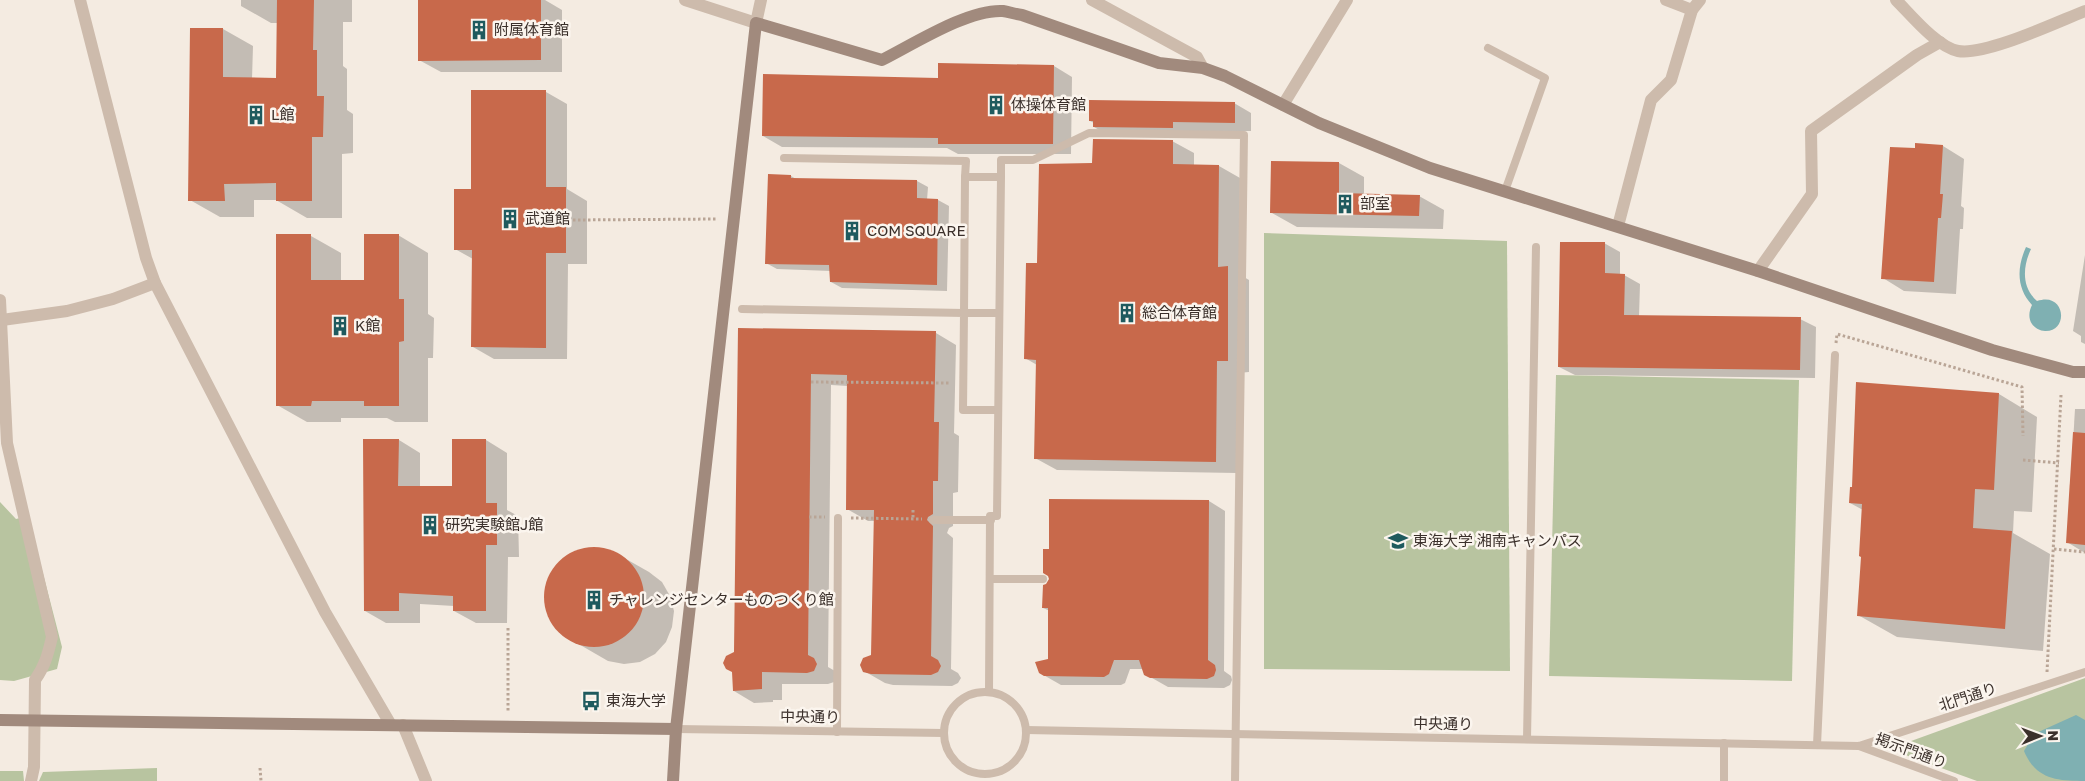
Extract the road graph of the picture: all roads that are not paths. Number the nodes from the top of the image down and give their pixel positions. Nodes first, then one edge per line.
1 (80, 0) edge
2 (684, 0) edge
3 (761, 0) edge
4 (1092, 0) edge
5 (1347, 0) edge
6 (1666, 0) edge
7 (1896, 0) edge
8 (1696, 5) edge
9 (2085, 11) edge
10 (756, 23) junction
11 (1940, 42) junction
12 (1488, 48) dead end
13 (1203, 68) junction
14 (1283, 105) junction
15 (784, 158) dead end
16 (965, 177) junction
17 (1001, 177) junction
18 (1505, 191) junction
19 (1618, 226) junction
20 (1536, 247) dead end
21 (1758, 272) junction
22 (155, 283) junction
23 (0, 300) edge
24 (742, 308) dead end
25 (964, 313) junction
26 (999, 313) junction
27 (2, 320) junction
28 (1835, 354) road end
29 (2085, 372) edge
30 (998, 410) junction
31 (838, 518) road end
32 (933, 520) road end
33 (990, 520) junction
34 (1043, 578) dead end
35 (990, 579) junction
36 (2085, 672) edge
37 (989, 692) junction
38 (0, 720) edge
39 (397, 725) junction
40 (676, 729) junction
41 (1026, 730) junction
42 (837, 732) junction
43 (943, 733) junction
44 (1236, 734) junction
45 (1527, 740) junction
46 (1724, 743) junction
47 (1817, 745) junction
48 (1859, 746) junction
49 (984, 778) edge
50 (31, 781) edge
51 (426, 781) edge
52 (674, 781) edge
53 (1235, 781) edge
54 (1724, 781) edge
55 (1954, 781) edge

1 - 22 street
2 - 10 street
3 - 10 street
4 - 13 street
5 - 14 street
6 - 8 street
7 - 11 street
8 - 19 street
9 - 11 street
10 - 13 street
10 - 40 street
11 - 21 street
12 - 18 lane
13 - 14 street
14 - 18 street
15 - 16 lane
16 - 17 lane
16 - 25 lane
17 - 26 lane
17 - 44 lane
18 - 19 street
19 - 21 street
20 - 45 lane
21 - 29 street
22 - 27 street
22 - 39 street
23 - 27 street
24 - 25 lane
25 - 26 lane
25 - 30 lane
26 - 30 lane
27 - 50 street
28 - 47 lane
30 - 33 lane
31 - 42 lane
32 - 33 lane
33 - 35 lane
34 - 35 lane
35 - 37 lane
36 - 48 lane, 北門通り
37 - 41 lane
37 - 43 lane
38 - 39 street
39 - 40 street
39 - 51 street
40 - 42 lane, 中央通り
40 - 52 street
41 - 44 lane, 中央通り
41 - 49 lane
42 - 43 lane, 中央通り
43 - 49 lane
44 - 45 lane, 中央通り
44 - 53 lane
45 - 46 lane, 中央通り
46 - 47 lane, 中央通り
46 - 54 lane
47 - 48 lane, 中央通り
48 - 55 lane, 掲示門通り

